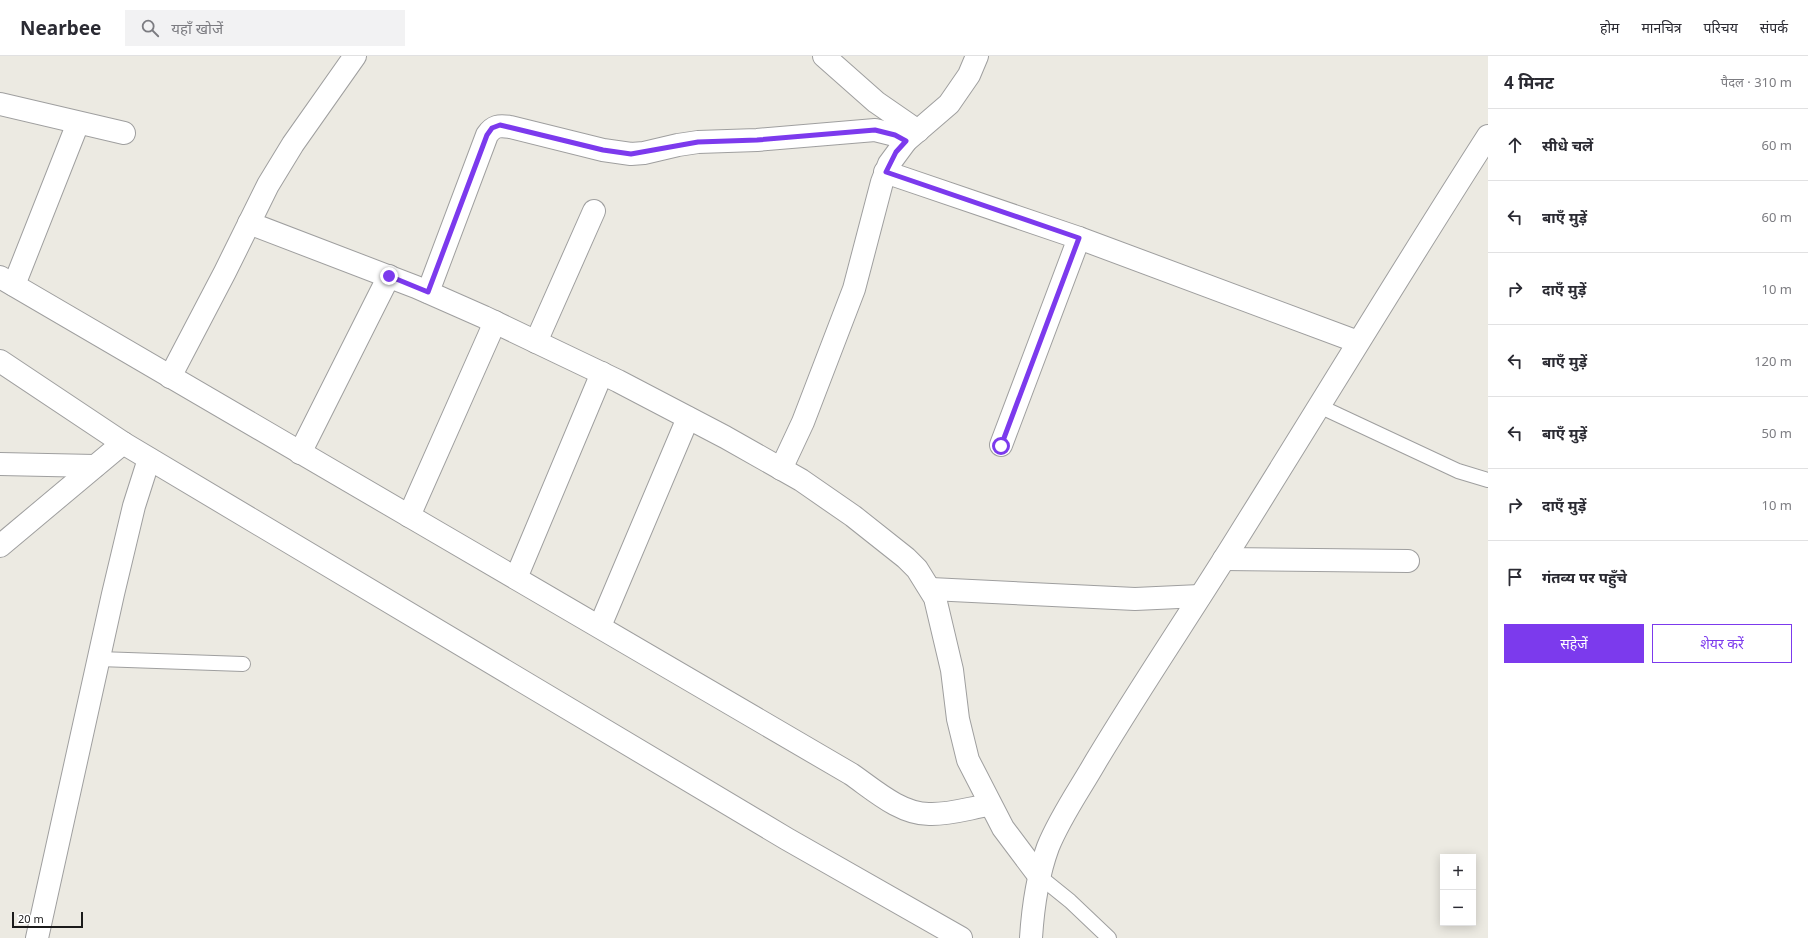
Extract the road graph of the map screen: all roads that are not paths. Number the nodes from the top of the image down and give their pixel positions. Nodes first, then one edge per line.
1 (354, 56) edge
2 (824, 56) edge
3 (978, 56) edge
4 (0, 104) edge
5 (78, 123) junction
6 (124, 133) dead end
7 (912, 136) junction
8 (1488, 136) edge
9 (886, 172) junction
10 (594, 211) dead end
11 (249, 223) junction
12 (1079, 238) junction
13 (389, 276) junction
14 (7, 281) edge
15 (428, 292) junction
16 (495, 322) junction
17 (536, 342) junction
18 (1358, 342) junction
19 (0, 361) edge
20 (602, 374) junction
21 (170, 377) junction
22 (1319, 406) junction
23 (688, 418) junction
24 (123, 444) junction
25 (1001, 446) dead end
26 (300, 453) junction
27 (149, 459) junction
28 (0, 464) edge
29 (95, 466) junction
30 (781, 468) junction
31 (1488, 480) edge
32 (409, 516) junction
33 (0, 546) edge
34 (1224, 559) junction
35 (1408, 561) dead end
36 (516, 578) junction
37 (931, 589) junction
38 (1200, 596) junction
39 (600, 626) junction
40 (99, 659) junction
41 (243, 664) dead end
42 (989, 805) junction
43 (1038, 876) junction
44 (37, 938) edge
45 (961, 938) edge
46 (1031, 938) edge
47 (1109, 938) edge

1 - 11 street
2 - 7 street
3 - 7 street
4 - 5 street
5 - 6 street
5 - 14 street
7 - 9 street
7 - 15 street
8 - 18 street
9 - 12 street
9 - 30 street
10 - 17 street
11 - 13 street
11 - 21 street
12 - 18 street
12 - 25 street
13 - 15 street
13 - 26 street
14 - 21 street
15 - 16 street
16 - 17 street
16 - 32 street
17 - 20 street
18 - 22 street
19 - 24 street
20 - 23 street
20 - 36 street
21 - 26 street
22 - 31 lane
22 - 34 street
23 - 30 street
23 - 39 street
24 - 27 street
24 - 29 street
26 - 32 street
27 - 40 street
27 - 45 street
28 - 29 street
29 - 33 street
30 - 37 street
32 - 36 street
34 - 35 street
34 - 38 street
36 - 39 street
37 - 38 street
37 - 42 street
38 - 43 street
39 - 42 street
40 - 41 lane
40 - 44 street
42 - 43 street
43 - 46 street
43 - 47 lane

